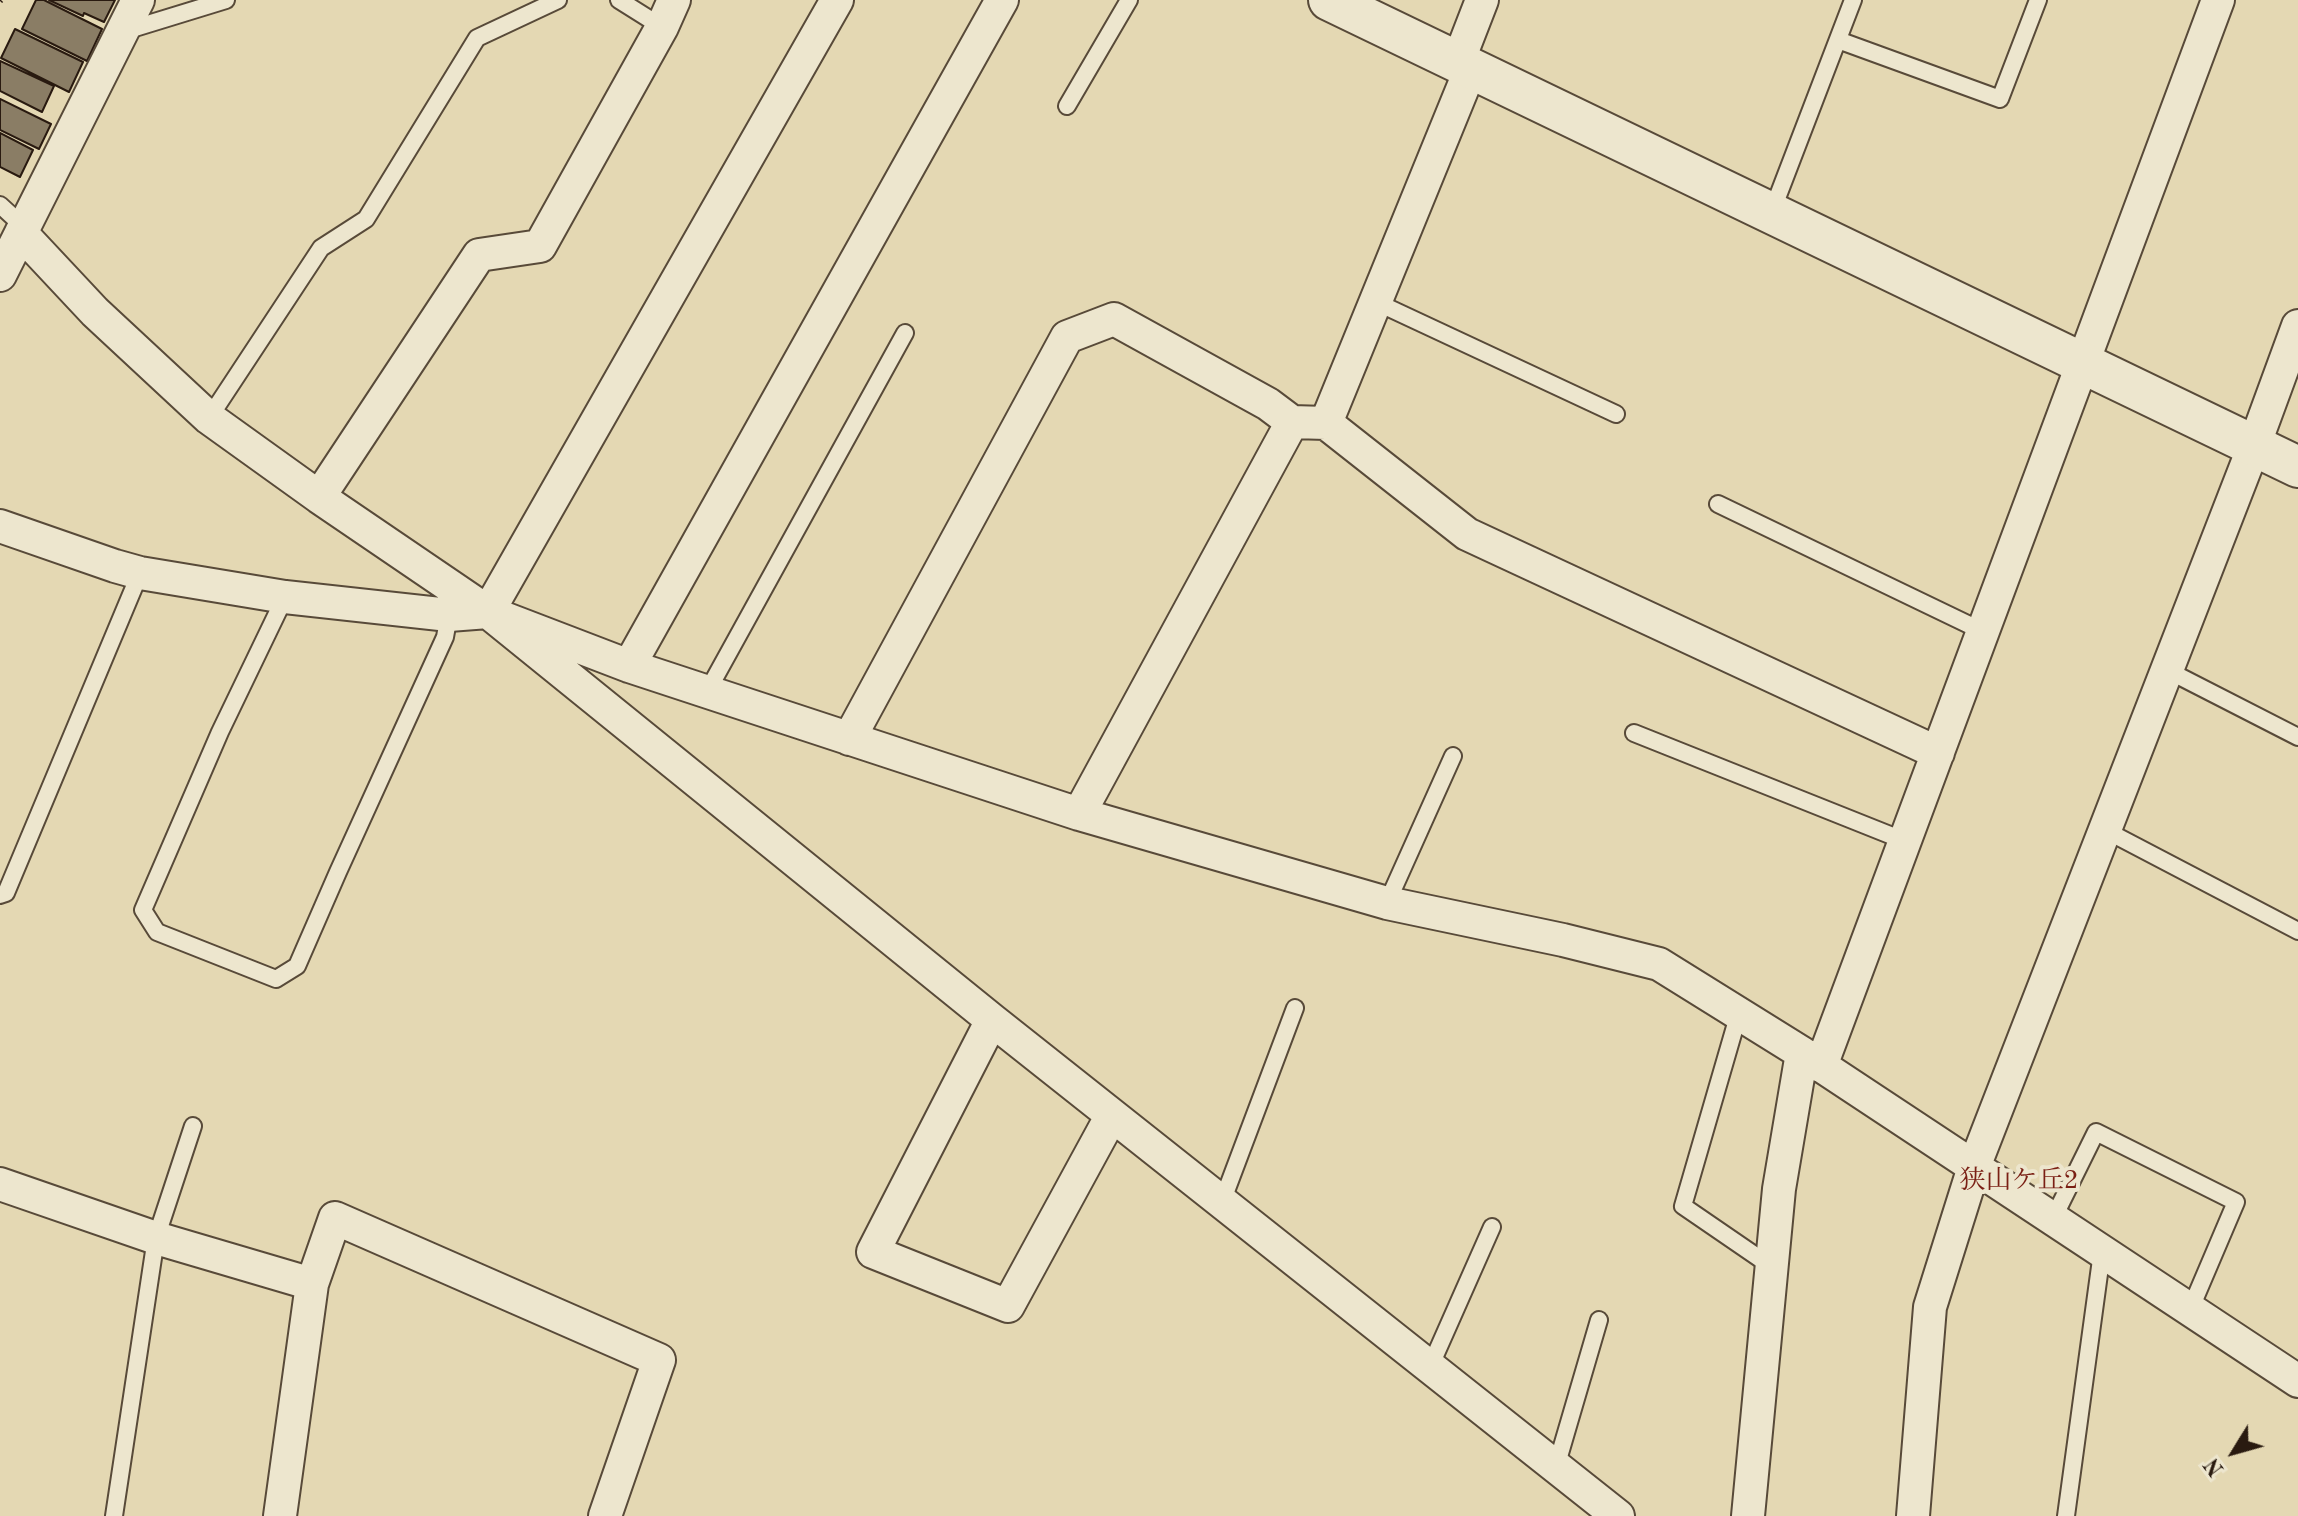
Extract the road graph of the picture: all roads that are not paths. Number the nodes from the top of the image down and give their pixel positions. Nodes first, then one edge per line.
1 (138, 0) edge
2 (226, 0) edge
3 (558, 0) edge
4 (619, 0) edge
5 (837, 0) edge
6 (1002, 0) edge
7 (1129, 0) edge
8 (1329, 0) edge
9 (1482, 0) edge
10 (1853, 0) edge
11 (2038, 0) edge
12 (2218, 0) edge
13 (668, 13) edge
14 (120, 33) junction
15 (1838, 40) junction
16 (1465, 65) junction
17 (1067, 106) dead end
18 (0, 205) edge
19 (1771, 214) junction
20 (23, 230) junction
21 (0, 275) edge
22 (1376, 302) junction
23 (2298, 326) edge
24 (905, 333) dead end
25 (2084, 365) junction
26 (1616, 414) dead end
27 (209, 418) junction
28 (1292, 422) junction
29 (1326, 423) junction
30 (2254, 446) junction
31 (2298, 467) edge
32 (319, 497) junction
33 (1718, 504) dead end
34 (0, 526) edge
35 (140, 573) junction
36 (285, 597) junction
37 (488, 612) junction
38 (449, 615) junction
39 (1984, 632) junction
40 (629, 666) junction
41 (2167, 670) junction
42 (707, 692) junction
43 (1634, 733) dead end
44 (2298, 737) edge
45 (849, 739) junction
46 (1938, 753) junction
47 (1453, 756) dead end
48 (1079, 814) junction
49 (2105, 830) junction
50 (1905, 841) junction
51 (0, 895) edge
52 (1387, 903) junction
53 (2298, 931) edge
54 (1295, 1008) dead end
55 (1739, 1013) junction
56 (992, 1020) junction
57 (1812, 1060) junction
58 (1112, 1115) junction
59 (193, 1126) dead end
60 (1974, 1167) junction
61 (0, 1184) edge
62 (1222, 1202) junction
63 (2053, 1219) junction
64 (1492, 1227) dead end
65 (156, 1238) junction
66 (2102, 1252) junction
67 (1772, 1267) junction
68 (312, 1284) junction
69 (2190, 1310) junction
70 (1599, 1320) dead end
71 (1430, 1367) junction
72 (2298, 1381) edge
73 (1556, 1467) junction
74 (114, 1516) edge
75 (280, 1516) edge
76 (605, 1516) edge
77 (1618, 1516) edge
78 (1748, 1516) edge
79 (1913, 1516) edge
80 (2066, 1516) edge

1 - 14 street
2 - 14 lane
3 - 27 lane
4 - 13 lane
5 - 37 street
6 - 40 street
7 - 17 lane
8 - 16 street
9 - 16 street
10 - 15 lane
11 - 15 lane
12 - 25 street
13 - 32 street
14 - 20 street
15 - 19 lane
16 - 19 street
16 - 22 street
18 - 20 lane
19 - 25 street
20 - 21 street
20 - 27 street
22 - 26 lane
22 - 29 street
23 - 30 street
24 - 42 lane
25 - 30 street
25 - 39 street
27 - 32 street
28 - 29 street
28 - 45 street
28 - 48 street
29 - 46 street
30 - 31 street
30 - 41 street
32 - 37 street
33 - 39 lane
34 - 35 street
35 - 36 street
35 - 51 lane
36 - 38 street
36 - 38 lane
37 - 38 street
37 - 40 street
37 - 56 street
39 - 46 street
40 - 42 street
41 - 44 lane
41 - 49 street
42 - 45 street
43 - 50 lane
45 - 48 street
46 - 50 street
47 - 52 lane
48 - 52 street
49 - 53 lane
49 - 60 street
50 - 57 street
52 - 55 street
54 - 62 lane
55 - 57 street
55 - 67 lane
56 - 58 street
56 - 58 street
57 - 60 street
57 - 67 street
58 - 62 street
59 - 65 lane
60 - 63 street
60 - 79 street
61 - 65 street
62 - 71 street
63 - 66 street
63 - 69 lane
64 - 71 lane
65 - 68 street
65 - 74 lane
66 - 69 street
66 - 80 lane
67 - 78 street
68 - 75 street
68 - 76 street
69 - 72 street
70 - 73 lane
71 - 73 street
73 - 77 street

